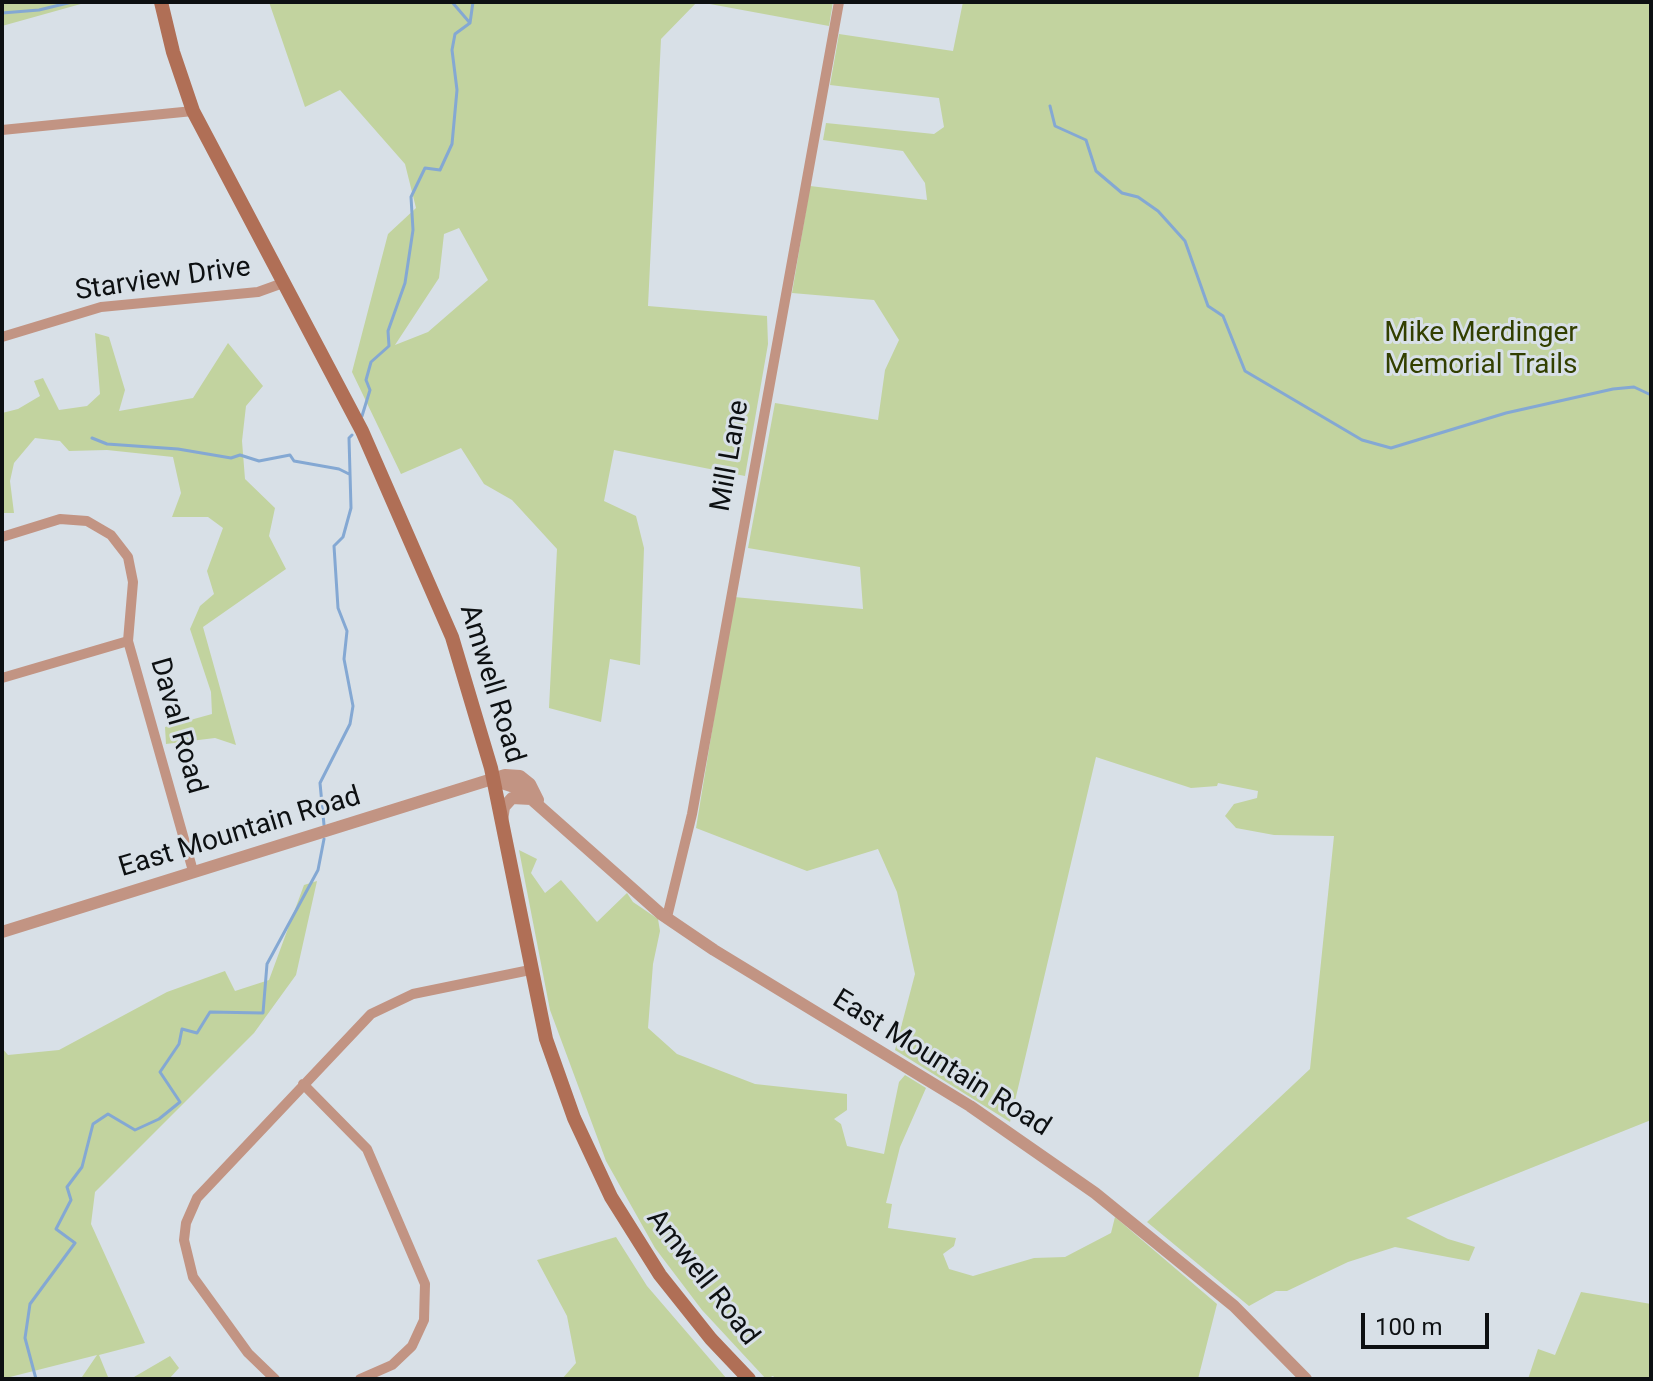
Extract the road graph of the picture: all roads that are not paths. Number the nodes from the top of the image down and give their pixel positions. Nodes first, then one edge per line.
1 (161, 2) edge
2 (839, 2) edge
3 (193, 111) junction
4 (2, 130) edge
5 (283, 283) junction
6 (2, 337) edge
7 (2, 537) edge
8 (128, 641) junction
9 (2, 678) edge
10 (493, 780) junction
11 (536, 801) junction
12 (501, 824) junction
13 (193, 871) junction
14 (667, 917) junction
15 (2, 932) edge
16 (530, 970) junction
17 (303, 1084) junction
18 (275, 1379) edge
19 (360, 1379) edge
20 (749, 1379) edge
21 (1306, 1379) edge

1 - 3 main road, Amwell Road
2 - 14 street, Mill Lane
3 - 4 street
3 - 5 main road, Amwell Road
5 - 6 street, Starview Drive
5 - 10 main road, Amwell Road
7 - 8 street, Daval Road
8 - 9 street, Daval Road
8 - 13 street, Daval Road
10 - 11 street, East Mountain Road
10 - 12 main road, Amwell Road
10 - 13 street, East Mountain Road
11 - 12 street
11 - 14 street, East Mountain Road
12 - 16 main road, Amwell Road
13 - 15 street, East Mountain Road
14 - 21 street, East Mountain Road
16 - 17 street
16 - 20 main road, Amwell Road
17 - 18 street
17 - 19 street

